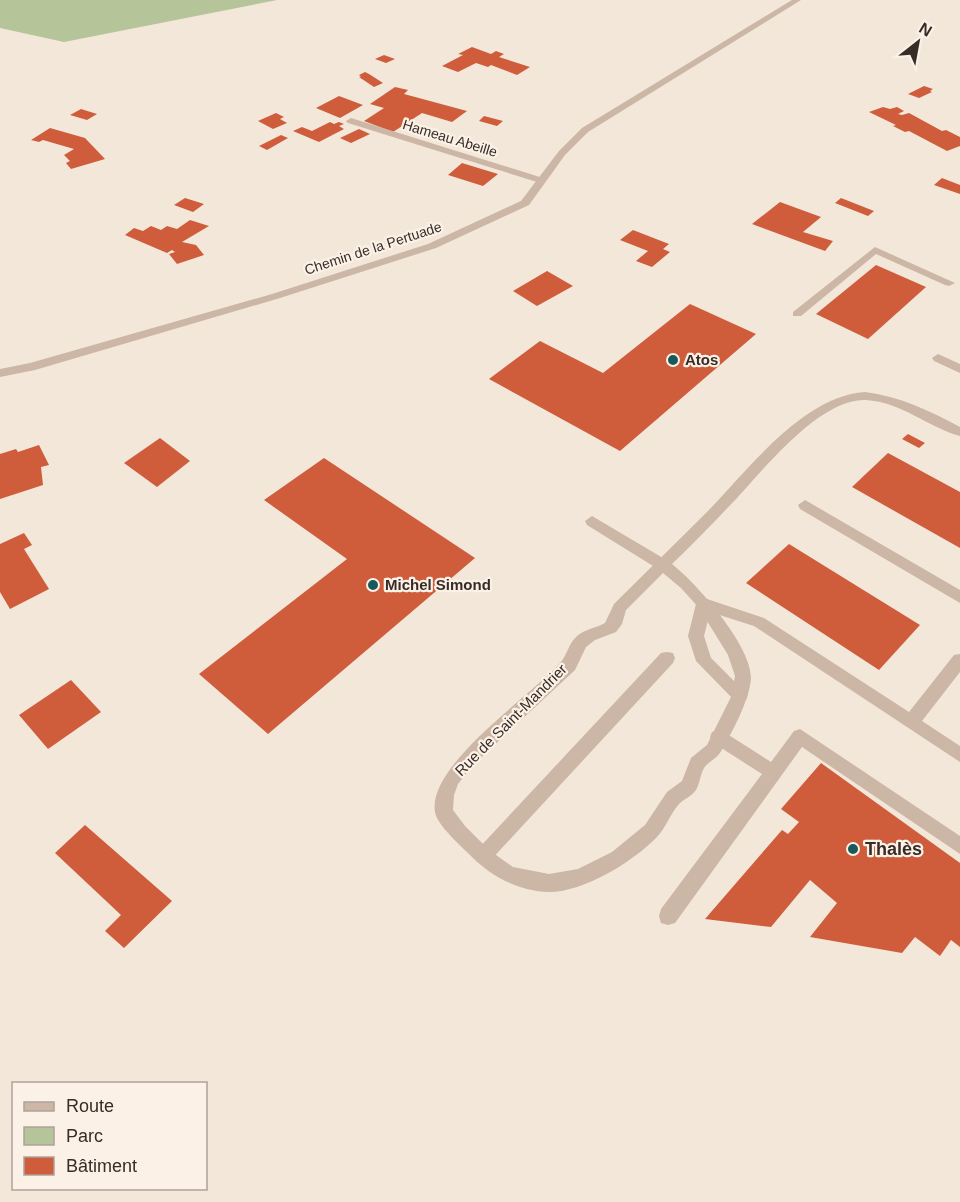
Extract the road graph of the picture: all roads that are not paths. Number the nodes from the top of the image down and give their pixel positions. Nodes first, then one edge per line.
1 (796, 0) edge
2 (351, 121) dead end
3 (540, 180) junction
4 (949, 283) dead end
5 (797, 314) dead end
6 (938, 358) dead end
7 (960, 369) edge
8 (0, 373) edge
9 (960, 432) edge
10 (805, 505) dead end
11 (592, 521) dead end
12 (663, 565) junction
13 (960, 597) edge
14 (704, 604) junction
15 (666, 658) dead end
16 (960, 660) edge
17 (740, 694) junction
18 (911, 722) junction
19 (718, 736) junction
20 (960, 755) edge
21 (773, 772) junction
22 (960, 846) edge
23 (483, 856) junction
24 (668, 916) dead end

1 - 3 street, Chemin de la Pertuade
2 - 3 street, Hameau Abeille
3 - 8 street, Chemin de la Pertuade
4 - 5 street
6 - 7 street
9 - 12 street, Rue de Saint-Mandrier
10 - 13 street
11 - 12 street, Rue de Saint-Mandrier
12 - 14 street, Rue de Saint-Mandrier
12 - 23 street, Rue de Saint-Mandrier
14 - 17 street, Rue de Saint-Mandrier
14 - 17 street
14 - 18 street
15 - 23 street
16 - 18 street
17 - 19 street, Rue de Saint-Mandrier
18 - 20 street
19 - 21 street
19 - 23 street, Rue de Saint-Mandrier
21 - 22 street
21 - 24 street

